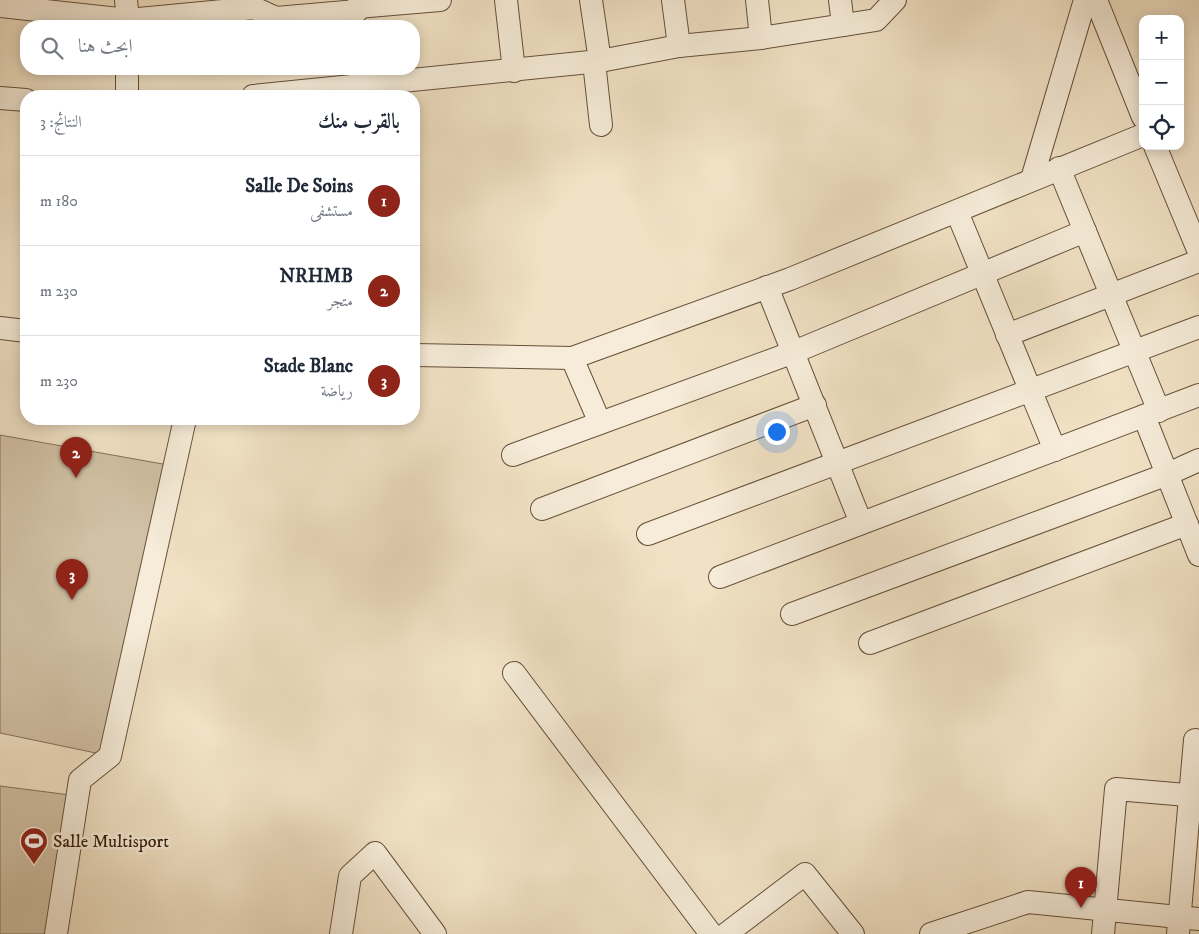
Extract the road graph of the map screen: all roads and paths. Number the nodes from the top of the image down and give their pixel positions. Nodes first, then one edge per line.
1 (440, 0) edge
2 (506, 0) edge
3 (591, 0) edge
4 (673, 0) edge
5 (757, 0) edge
6 (840, 0) edge
7 (895, 0) edge
8 (1085, 0) edge
9 (1096, 0) edge
10 (406, 1) edge
11 (247, 4) edge
12 (0, 6) edge
13 (76, 7) edge
14 (357, 11) edge
15 (127, 15) edge
16 (843, 25) junction
17 (761, 38) junction
18 (679, 46) junction
19 (600, 61) junction
20 (514, 71) junction
21 (127, 75) edge
22 (365, 84) edge
23 (127, 90) edge
24 (308, 90) edge
25 (0, 98) edge
26 (20, 100) edge
27 (1139, 107) edge
28 (601, 125) dead end
29 (1139, 137) edge
30 (1157, 150) edge
31 (1059, 168) junction
32 (1032, 179) junction
33 (956, 212) junction
34 (1085, 231) junction
35 (1199, 252) edge
36 (1199, 261) edge
37 (982, 274) junction
38 (767, 287) junction
39 (1112, 296) junction
40 (1199, 327) edge
41 (0, 328) edge
42 (20, 330) edge
43 (1007, 336) junction
44 (1135, 351) junction
45 (794, 352) junction
46 (420, 354) edge
47 (572, 358) junction
48 (1030, 390) junction
49 (1199, 395) edge
50 (815, 406) junction
51 (1152, 414) junction
52 (600, 423) junction
53 (184, 425) edge
54 (1055, 450) junction
55 (513, 455) dead end
56 (1199, 460) edge
57 (837, 463) junction
58 (1168, 474) junction
59 (542, 510) dead end
60 (861, 523) junction
61 (1187, 524) junction
62 (648, 534) dead end
63 (1199, 555) edge
64 (720, 577) dead end
65 (792, 614) dead end
66 (870, 643) dead end
67 (514, 673) dead end
68 (1196, 740) dead end
69 (1195, 796) edge
70 (1105, 910) junction
71 (1185, 923) edge
72 (56, 934) edge
73 (342, 934) edge
74 (436, 934) edge
75 (711, 934) edge
76 (726, 934) edge
77 (853, 934) edge
78 (931, 934) edge
79 (1103, 934) edge

1 - 10 street
2 - 20 street
3 - 19 street
4 - 18 street
5 - 17 street
6 - 16 street
7 - 16 street
8 - 32 street
9 - 27 street
10 - 14 street
11 - 14 street
11 - 15 street
12 - 13 street
13 - 15 street
16 - 17 street
17 - 18 street
18 - 19 street
19 - 20 street
19 - 28 street
20 - 22 street
21 - 23 street
22 - 24 street
25 - 26 street
29 - 31 street
30 - 35 street
31 - 32 street
31 - 34 street
32 - 33 street
33 - 37 street
33 - 38 street
34 - 37 street
34 - 39 street
36 - 39 street
37 - 43 street
37 - 45 street
38 - 45 street
38 - 47 street
39 - 43 street
39 - 44 street
40 - 44 street
41 - 42 street
43 - 48 street
44 - 48 street
44 - 51 street
45 - 50 street
45 - 52 street
46 - 47 street
47 - 52 street
48 - 54 street
48 - 57 street
49 - 51 street
50 - 57 street
50 - 59 street
51 - 54 street
51 - 58 street
52 - 55 street
53 - 72 street
54 - 60 street
56 - 58 street
57 - 60 street
57 - 62 street
58 - 61 street
58 - 65 street
60 - 64 street
61 - 63 street
61 - 66 street
67 - 75 street
68 - 69 street
69 - 70 street
69 - 71 street
70 - 71 street
70 - 78 street
70 - 79 street
73 - 74 street
76 - 77 street

